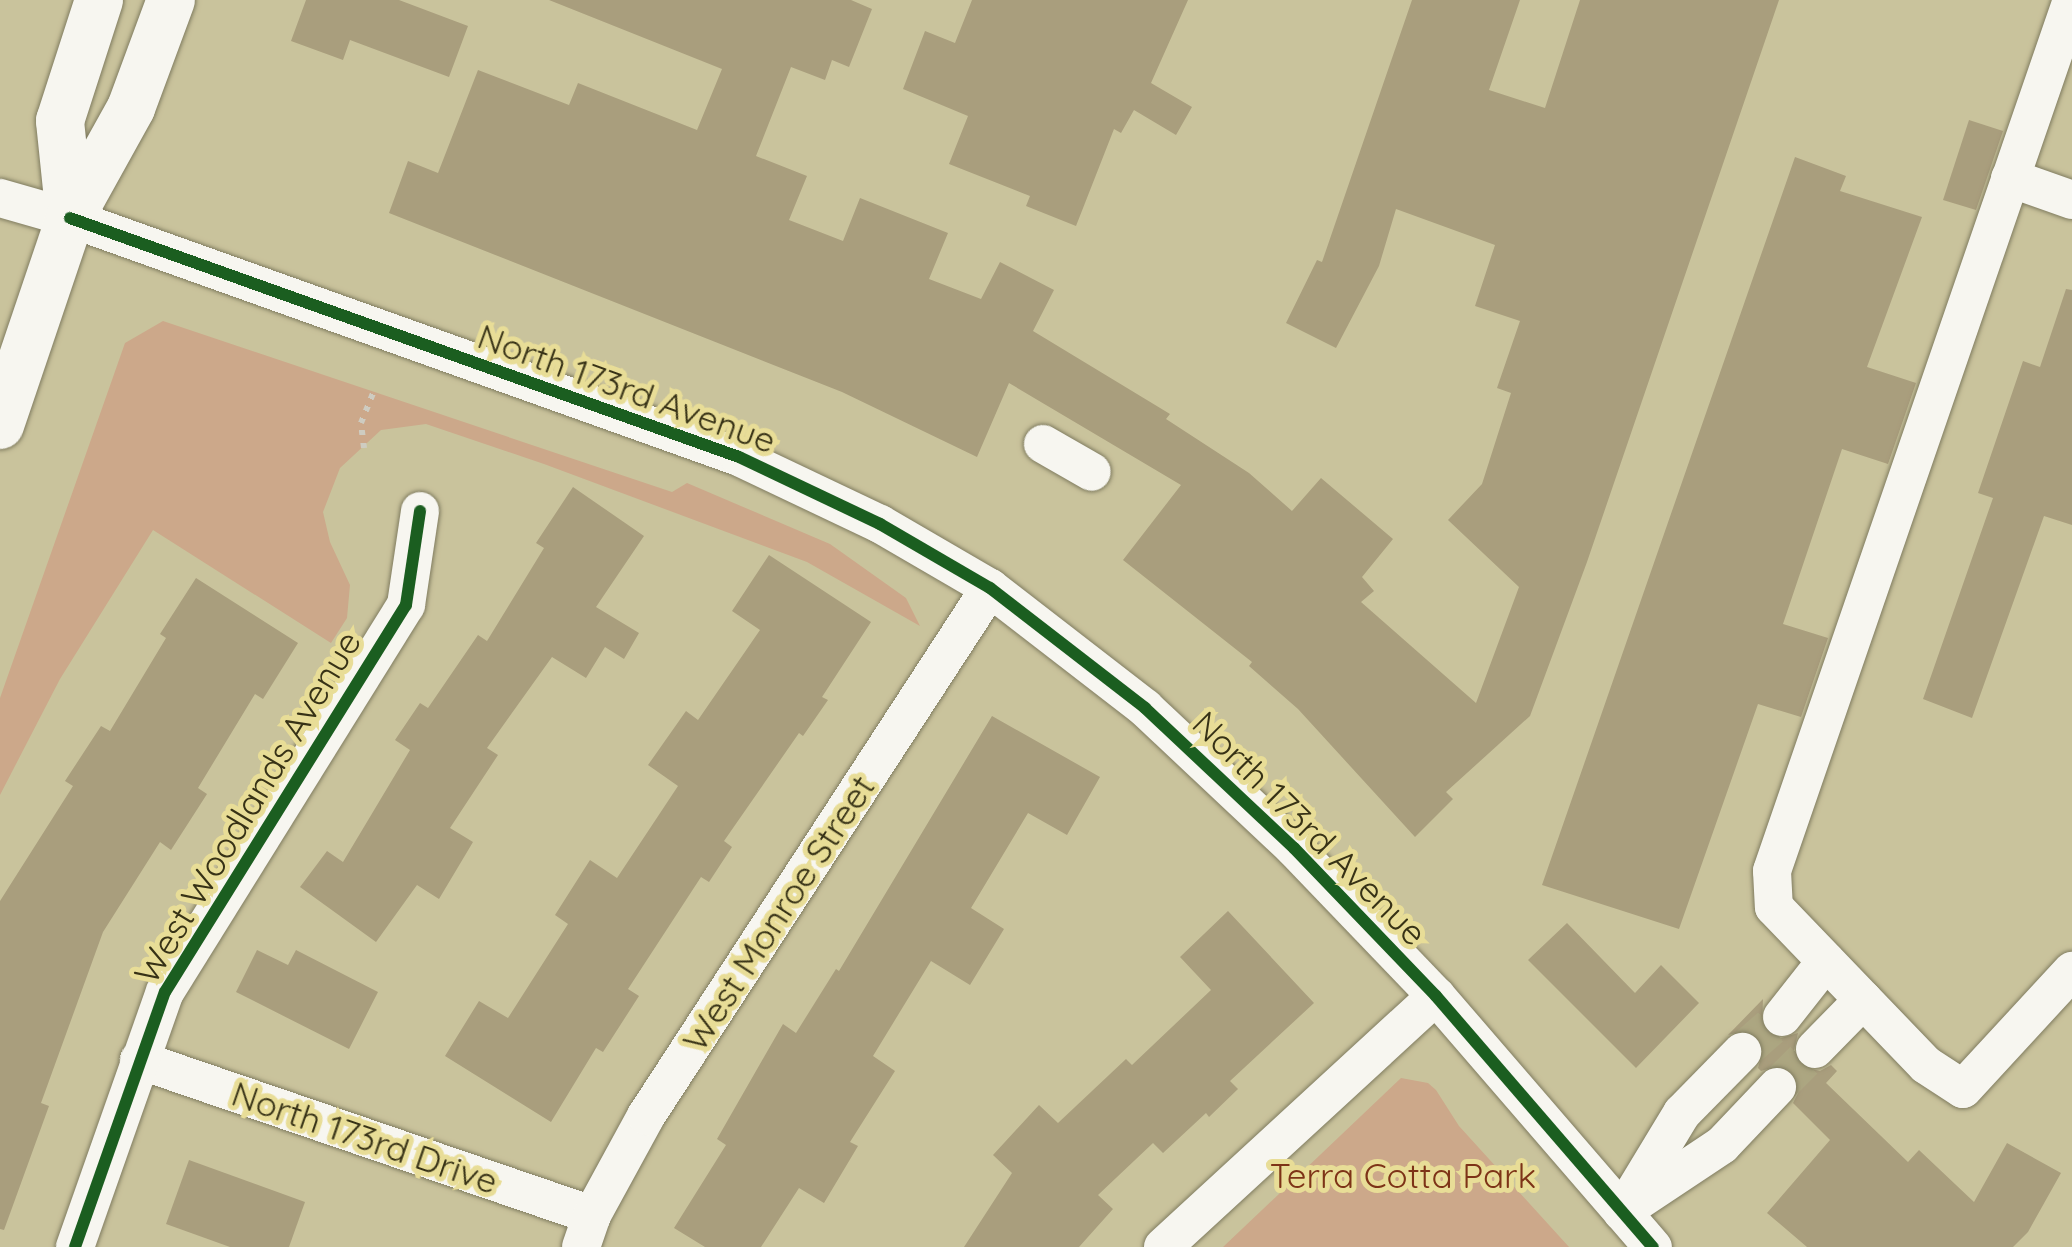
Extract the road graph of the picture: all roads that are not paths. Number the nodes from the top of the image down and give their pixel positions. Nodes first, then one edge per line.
1 (99, 0) edge
2 (170, 0) edge
3 (2072, 0) edge
4 (2010, 178) junction
5 (0, 198) edge
6 (2072, 200) edge
7 (70, 218) junction
8 (0, 425) edge
9 (1044, 444) dead end
10 (1092, 472) dead end
11 (420, 511) dead end
12 (990, 588) junction
13 (1826, 960) junction
14 (2072, 971) edge
15 (1436, 996) junction
16 (1864, 1000) junction
17 (1782, 1017) tunnel mouth
18 (1815, 1050) tunnel mouth
19 (1742, 1052) tunnel mouth
20 (138, 1060) junction
21 (1777, 1087) tunnel mouth
22 (1622, 1212) junction
23 (586, 1231) edge
24 (75, 1247) edge
25 (1163, 1247) edge
26 (1654, 1247) edge

1 - 7 main road
2 - 7 main road
3 - 4 street
4 - 6 street
4 - 13 street
5 - 7 street, North 173rd Avenue
7 - 8 main road
7 - 12 street, North 173rd Avenue
9 - 10 street
11 - 20 street, West Woodlands Avenue
12 - 15 street, North 173rd Avenue
12 - 23 street, West Monroe Street
13 - 16 street
13 - 17 street
14 - 16 street
15 - 22 street, North 173rd Avenue
15 - 25 street
16 - 18 street
19 - 22 street
20 - 23 street, North 173rd Drive
20 - 24 street, West Woodlands Avenue
21 - 22 street
22 - 26 street, North 173rd Avenue

